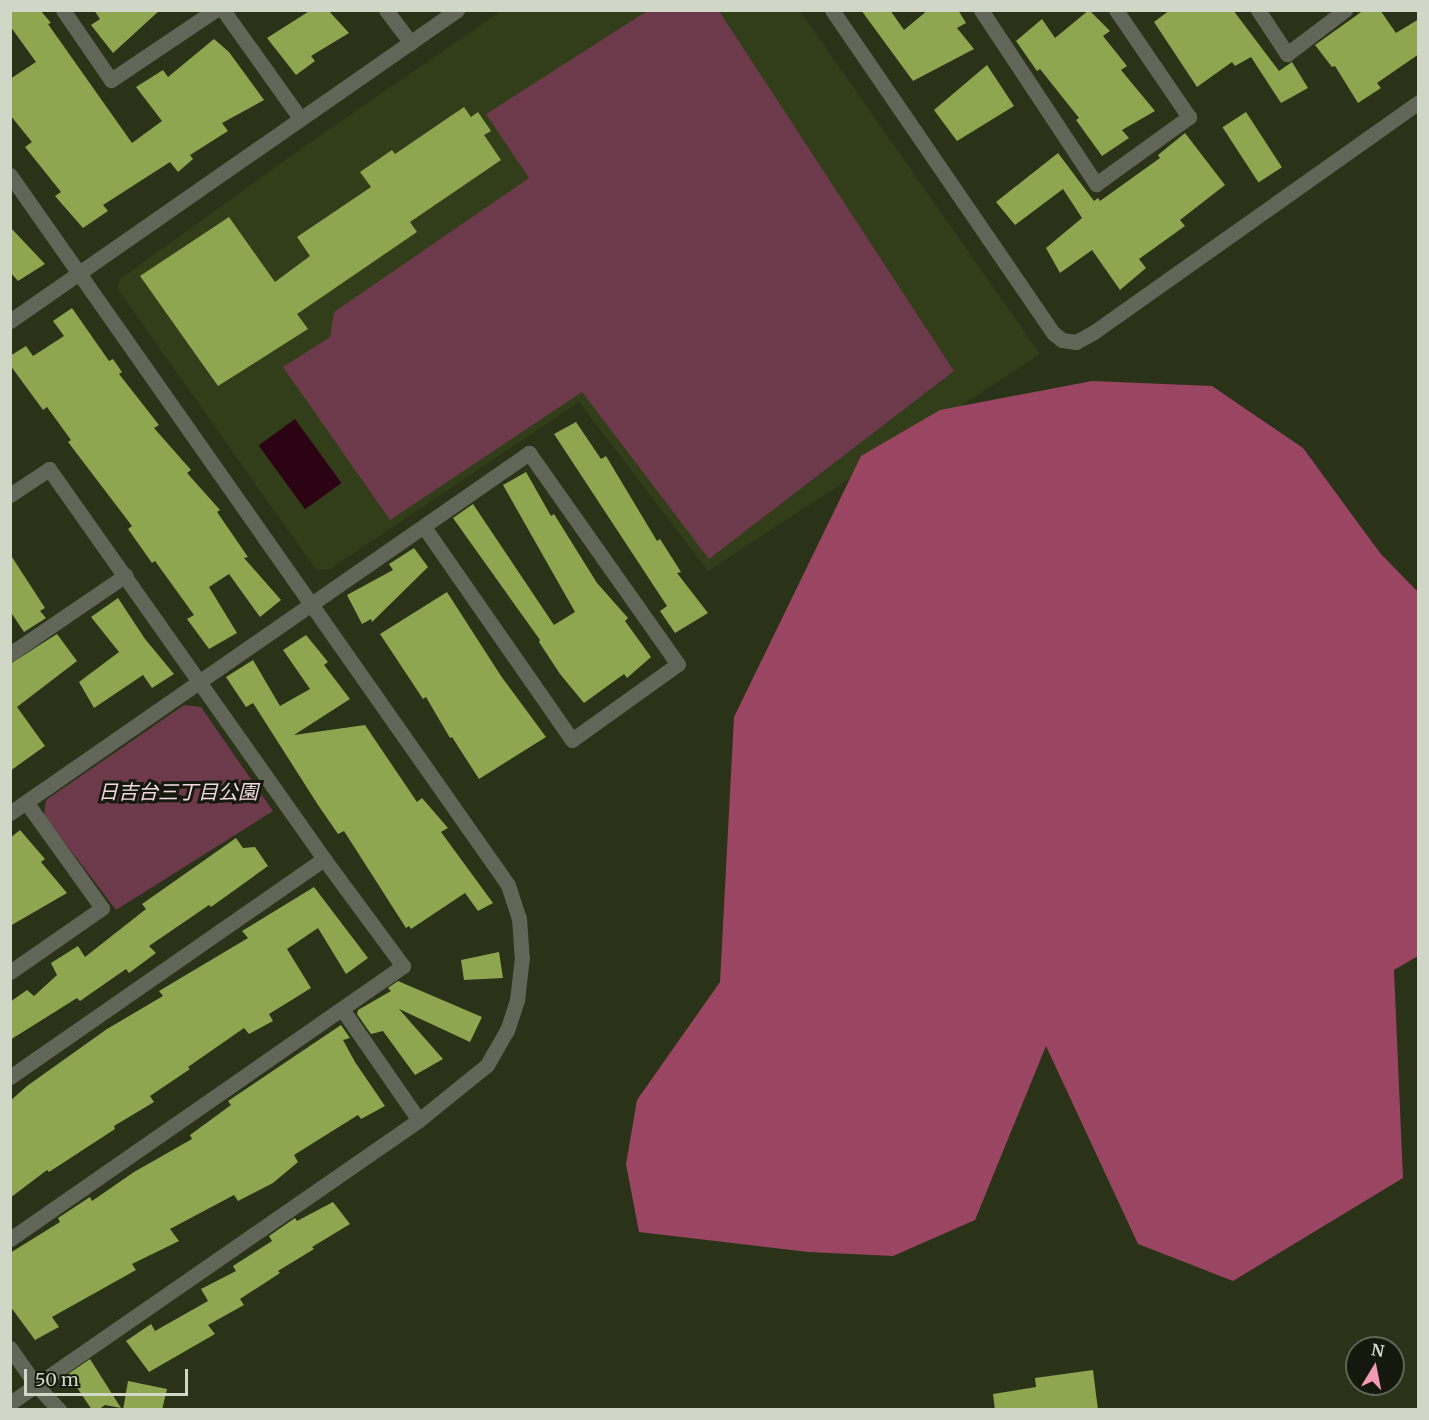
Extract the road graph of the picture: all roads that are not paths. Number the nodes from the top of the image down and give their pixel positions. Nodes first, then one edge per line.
1 (63, 10) edge
2 (215, 10) edge
3 (223, 10) edge
4 (386, 10) edge
5 (458, 10) edge
6 (832, 10) edge
7 (981, 10) edge
8 (1116, 10) edge
9 (1258, 10) edge
10 (1345, 10) edge
11 (411, 43) junction
12 (1419, 103) edge
13 (300, 118) junction
14 (10, 175) edge
15 (78, 273) junction
16 (10, 321) edge
17 (10, 495) edge
18 (424, 527) junction
19 (126, 575) junction
20 (312, 604) junction
21 (10, 654) edge
22 (200, 682) junction
23 (26, 802) junction
24 (10, 813) edge
25 (324, 859) junction
26 (10, 972) edge
27 (342, 1009) junction
28 (10, 1077) edge
29 (419, 1120) junction
30 (10, 1239) edge
31 (10, 1348) edge
32 (36, 1385) junction
33 (10, 1403) edge
34 (59, 1410) edge

1 - 2 street
3 - 13 street
4 - 11 street
5 - 11 street
6 - 12 street
7 - 8 street
9 - 10 street
11 - 13 street
13 - 15 street
14 - 15 street
15 - 16 street
15 - 20 street
17 - 19 street
18 - 18 street
18 - 20 street
19 - 21 street
19 - 22 street
20 - 22 street
20 - 29 street
22 - 23 street
22 - 25 street
23 - 24 street
23 - 26 street
25 - 27 street
25 - 28 street
27 - 29 street
27 - 30 street
29 - 32 street
31 - 32 street
32 - 33 street
32 - 34 street

